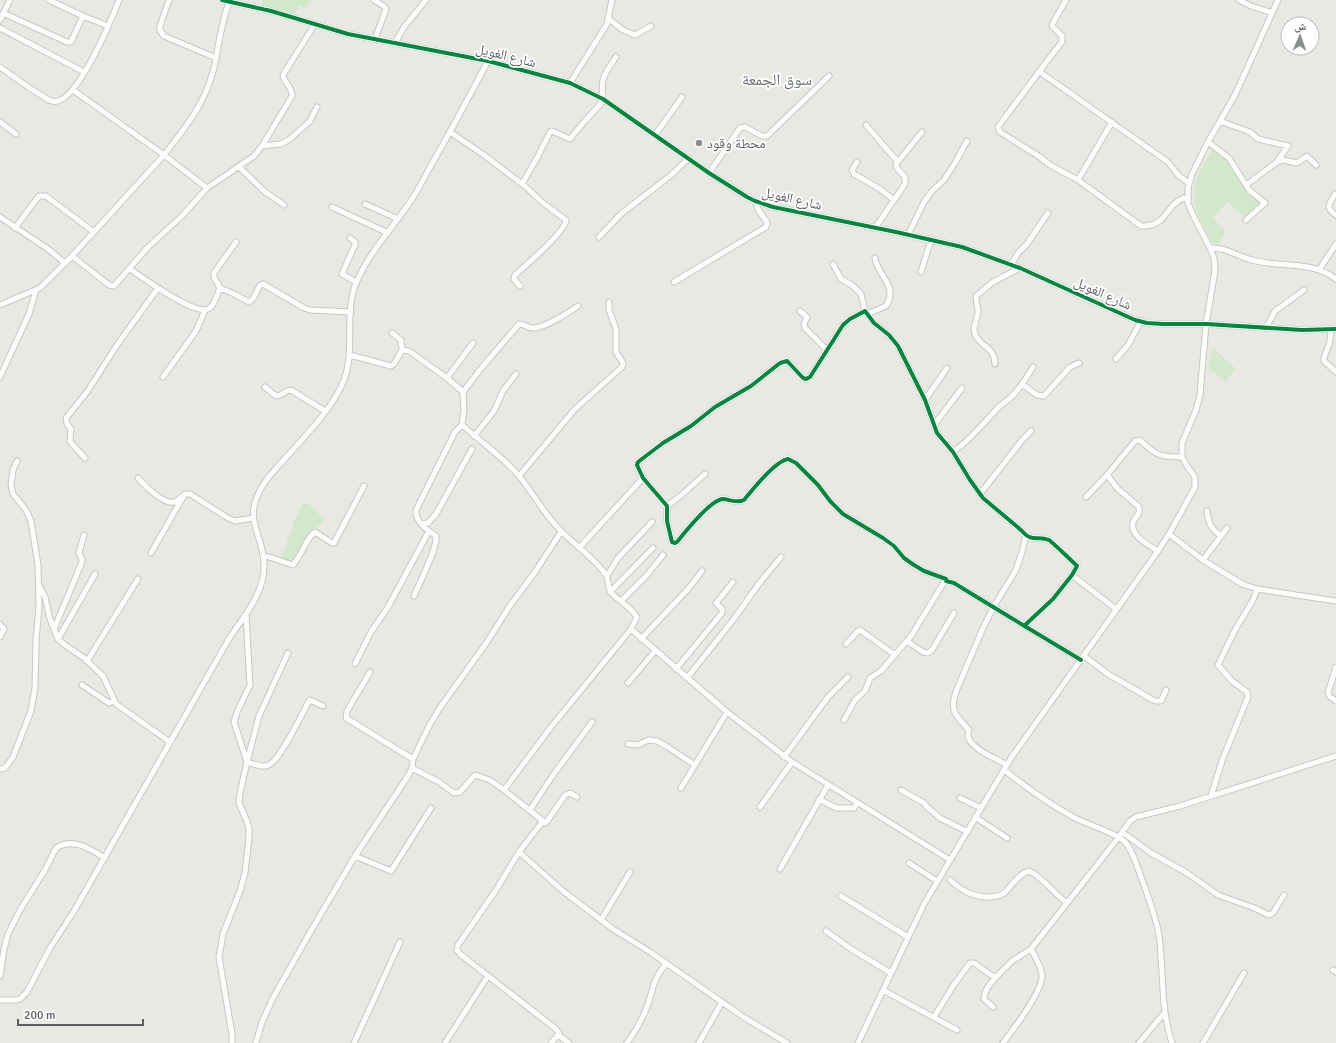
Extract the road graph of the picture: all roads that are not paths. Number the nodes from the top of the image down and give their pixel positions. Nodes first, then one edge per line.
1 (10, 0) edge
2 (49, 0) edge
3 (119, 0) edge
4 (169, 0) edge
5 (222, 0) edge
6 (374, 0) edge
7 (426, 0) edge
8 (612, 0) edge
9 (1066, 0) edge
10 (1238, 0) edge
11 (1278, 0) edge
12 (229, 1) edge
13 (3, 13) junction
14 (1272, 13) junction
15 (83, 16) junction
16 (608, 19) junction
17 (0, 20) edge
18 (315, 24) junction
19 (108, 26) junction
20 (651, 26) dead end
21 (0, 28) edge
22 (375, 39) junction
23 (395, 43) junction
24 (616, 57) dead end
25 (216, 58) junction
26 (488, 61) junction
27 (0, 68) edge
28 (84, 72) junction
29 (1040, 72) junction
30 (829, 76) dead end
31 (570, 83) junction
32 (72, 90) junction
33 (682, 97) dead end
34 (604, 100) junction
35 (316, 107) dead end
36 (1220, 121) junction
37 (0, 122) edge
38 (1112, 122) junction
39 (866, 125) dead end
40 (450, 132) junction
41 (922, 132) dead end
42 (16, 134) dead end
43 (655, 135) junction
44 (967, 141) dead end
45 (1208, 142) junction
46 (262, 146) junction
47 (164, 155) junction
48 (689, 158) junction
49 (857, 162) dead end
50 (897, 162) junction
51 (1276, 163) junction
52 (1316, 165) dead end
53 (240, 167) junction
54 (709, 173) junction
55 (1078, 180) junction
56 (1189, 183) junction
57 (522, 184) junction
58 (1246, 185) junction
59 (207, 188) junction
60 (1335, 194) dead end
61 (1188, 197) junction
62 (894, 200) junction
63 (755, 201) junction
64 (365, 204) dead end
65 (284, 205) dead end
66 (332, 207) dead end
67 (1048, 213) dead end
68 (1336, 215) edge
69 (0, 217) edge
70 (398, 219) junction
71 (1246, 220) dead end
72 (16, 228) junction
73 (875, 228) junction
74 (94, 232) junction
75 (388, 233) junction
76 (908, 235) junction
77 (600, 237) dead end
78 (350, 238) dead end
79 (930, 240) junction
80 (236, 242) dead end
81 (1336, 244) edge
82 (1210, 248) junction
83 (72, 256) junction
84 (875, 258) dead end
85 (65, 263) junction
86 (832, 264) dead end
87 (1011, 265) junction
88 (1020, 268) junction
89 (130, 269) junction
90 (1319, 270) junction
91 (921, 272) dead end
92 (1336, 279) edge
93 (356, 282) junction
94 (674, 282) dead end
95 (520, 286) dead end
96 (158, 288) junction
97 (220, 288) junction
98 (36, 290) junction
99 (1304, 290) dead end
100 (609, 302) dead end
101 (0, 305) edge
102 (578, 306) dead end
103 (205, 310) junction
104 (800, 311) dead end
105 (351, 312) junction
106 (866, 313) junction
107 (1140, 321) junction
108 (1206, 324) junction
109 (1266, 328) junction
110 (1333, 329) edge
111 (392, 333) dead end
112 (473, 343) dead end
113 (402, 350) junction
114 (827, 350) junction
115 (350, 355) junction
116 (1116, 359) dead end
117 (1079, 363) dead end
118 (995, 364) dead end
119 (1033, 367) dead end
120 (947, 368) dead end
121 (1336, 372) edge
122 (516, 374) dead end
123 (0, 377) edge
124 (163, 377) dead end
125 (447, 378) junction
126 (1022, 384) junction
127 (265, 387) dead end
128 (962, 388) dead end
129 (463, 392) junction
130 (925, 400) junction
131 (325, 411) junction
132 (462, 425) junction
133 (934, 425) junction
134 (1031, 431) dead end
135 (474, 436) junction
136 (472, 449) dead end
137 (953, 452) junction
138 (1182, 457) junction
139 (85, 458) dead end
140 (17, 461) dead end
141 (705, 474) dead end
142 (519, 476) junction
143 (1108, 476) junction
144 (138, 478) dead end
145 (643, 478) junction
146 (364, 486) dead end
147 (185, 494) junction
148 (980, 494) junction
149 (1086, 497) dead end
150 (667, 506) junction
151 (1207, 512) dead end
152 (253, 518) junction
153 (652, 522) dead end
154 (421, 524) junction
155 (1227, 528) dead end
156 (429, 532) junction
157 (561, 532) junction
158 (1169, 534) junction
159 (84, 535) dead end
160 (1026, 535) junction
161 (1221, 536) junction
162 (579, 548) junction
163 (653, 548) dead end
164 (1158, 551) junction
165 (151, 553) dead end
166 (263, 555) junction
167 (663, 555) dead end
168 (781, 558) dead end
169 (1203, 560) junction
170 (702, 571) dead end
171 (95, 574) dead end
172 (1072, 575) junction
173 (607, 576) junction
174 (946, 579) junction
175 (138, 580) dead end
176 (733, 582) dead end
177 (39, 584) junction
178 (1257, 589) junction
179 (610, 592) junction
180 (414, 596) dead end
181 (621, 601) junction
182 (1336, 601) edge
183 (993, 608) junction
184 (1116, 609) junction
185 (954, 613) dead end
186 (246, 615) junction
187 (0, 624) edge
188 (1024, 626) junction
189 (54, 629) junction
190 (631, 629) junction
191 (0, 637) edge
192 (58, 639) junction
193 (641, 639) junction
194 (907, 641) junction
195 (846, 644) dead end
196 (655, 651) junction
197 (288, 654) dead end
198 (895, 655) junction
199 (1082, 658) junction
200 (87, 661) junction
201 (355, 664) dead end
202 (1336, 667) edge
203 (676, 669) junction
204 (370, 672) dead end
205 (848, 677) dead end
206 (687, 678) junction
207 (628, 683) dead end
208 (82, 685) dead end
209 (1166, 690) dead end
210 (113, 701) junction
211 (1336, 701) edge
212 (323, 706) dead end
213 (727, 712) junction
214 (844, 720) dead end
215 (592, 722) dead end
216 (170, 742) junction
217 (628, 744) dead end
218 (1336, 756) edge
219 (784, 757) junction
220 (413, 759) junction
221 (247, 762) junction
222 (792, 762) junction
223 (695, 765) junction
224 (1007, 765) junction
225 (412, 768) junction
226 (0, 769) edge
227 (1004, 770) junction
228 (828, 785) junction
229 (681, 788) dead end
230 (504, 790) junction
231 (901, 790) dead end
232 (1211, 796) junction
233 (577, 798) dead end
234 (960, 798) dead end
235 (819, 799) junction
236 (857, 803) junction
237 (760, 807) dead end
238 (431, 808) dead end
239 (981, 808) junction
240 (530, 810) junction
241 (975, 817) junction
242 (542, 821) junction
243 (968, 832) junction
244 (1122, 832) junction
245 (1007, 838) dead end
246 (1118, 838) junction
247 (518, 852) junction
248 (355, 856) junction
249 (105, 858) junction
250 (950, 860) junction
251 (909, 864) dead end
252 (780, 868) dead end
253 (630, 872) dead end
254 (950, 880) dead end
255 (937, 881) junction
256 (1284, 895) dead end
257 (841, 896) dead end
258 (1067, 903) junction
259 (601, 920) junction
260 (826, 931) dead end
261 (908, 937) junction
262 (400, 942) dead end
263 (1031, 948) junction
264 (666, 964) junction
265 (891, 973) junction
266 (1244, 973) dead end
267 (0, 976) edge
268 (488, 976) junction
269 (996, 976) junction
270 (883, 990) junction
271 (0, 1000) edge
272 (722, 1002) junction
273 (993, 1007) dead end
274 (1164, 1012) junction
275 (934, 1017) junction
276 (957, 1030) dead end
277 (558, 1036) junction
278 (232, 1043) edge
279 (256, 1043) edge
280 (354, 1043) edge
281 (445, 1043) edge
282 (551, 1043) edge
283 (569, 1043) edge
284 (627, 1043) edge
285 (699, 1043) edge
286 (787, 1043) edge
287 (858, 1043) edge
288 (1003, 1043) edge
289 (1139, 1043) edge
290 (1172, 1043) edge
291 (1203, 1043) edge

1 - 13 street
2 - 15 street
3 - 19 street
4 - 25 street
5 - 12 street, شارع الغويل
6 - 22 street
7 - 23 street
8 - 16 street
9 - 29 street
10 - 14 street
11 - 14 street
12 - 18 street, شارع الغويل
12 - 25 street
13 - 15 street
13 - 17 street
14 - 36 street
15 - 19 street
16 - 20 street
16 - 31 street
18 - 22 street, شارع الغويل
18 - 46 street
19 - 28 street
21 - 28 street
22 - 23 street, شارع الغويل
23 - 26 street, شارع الغويل
24 - 34 street
25 - 47 street
26 - 31 street, شارع الغويل
26 - 40 street
27 - 32 street
28 - 32 street
29 - 38 street
29 - 55 street
30 - 54 street
31 - 34 street, شارع الغويل
32 - 47 street
33 - 43 street
34 - 43 street, شارع الغويل
34 - 57 street
35 - 46 street
36 - 45 street
36 - 51 street
37 - 42 street
38 - 55 street
38 - 56 street
39 - 50 street
40 - 57 street
40 - 70 street
41 - 50 street
43 - 48 street, شارع الغويل
44 - 76 street
45 - 56 street
45 - 58 street
46 - 53 street
47 - 59 street
47 - 74 street
48 - 54 street, شارع الغويل
48 - 77 street
49 - 62 street
50 - 62 street
51 - 52 street
51 - 58 street
53 - 59 street
53 - 65 street
54 - 63 street, شارع الغويل
55 - 61 street
56 - 61 street
57 - 95 street
58 - 71 street
59 - 89 street
60 - 68 street
61 - 82 street
62 - 73 street
63 - 73 street, شارع الغويل
63 - 94 street
64 - 70 street
66 - 75 street
67 - 87 street
69 - 72 street
70 - 75 street
72 - 74 street
72 - 85 street
73 - 76 street, شارع الغويل
74 - 83 street
75 - 93 street
76 - 79 street, شارع الغويل
78 - 93 street
79 - 87 street, شارع الغويل
79 - 91 street
80 - 97 street
81 - 90 street
82 - 90 street
82 - 108 street
83 - 85 street
83 - 89 street
84 - 106 street
85 - 98 street
86 - 106 street
87 - 88 street, شارع الغويل
88 - 107 street, شارع الغويل
88 - 118 street
89 - 96 street
90 - 92 street
93 - 105 street
96 - 103 street
96 - 139 street
97 - 103 street
97 - 105 street
98 - 101 street
98 - 123 street
99 - 109 street
100 - 142 street
102 - 129 street
103 - 124 street
104 - 114 street
105 - 115 street
106 - 114 street
106 - 130 street
107 - 108 street, شارع الغويل
107 - 116 street
108 - 109 street, شارع الغويل
108 - 138 street
109 - 110 street, شارع الغويل
110 - 121 street
111 - 113 street
112 - 125 street
113 - 115 street
113 - 125 street
114 - 145 street
115 - 131 street
117 - 126 street
119 - 126 street
120 - 130 street
122 - 135 street
125 - 129 street
126 - 137 street
127 - 131 street
128 - 133 street
129 - 132 street
130 - 133 street
131 - 152 street
132 - 135 street
132 - 154 street
133 - 137 street
134 - 148 street
135 - 142 street
136 - 154 street
137 - 148 street
138 - 143 street
138 - 158 street
140 - 177 street
141 - 150 street
142 - 157 street
143 - 149 street
143 - 164 street
144 - 147 street
145 - 150 street
145 - 162 street
146 - 166 street
147 - 152 street
147 - 165 street
148 - 160 street
150 - 174 street
151 - 161 street
152 - 166 street
153 - 173 street
154 - 156 street
155 - 161 street
156 - 180 street
156 - 201 street
157 - 162 street
157 - 220 street
158 - 164 street
158 - 169 street
159 - 189 street
160 - 172 street
160 - 183 street
161 - 169 street
162 - 173 street
163 - 179 street
164 - 184 street
166 - 186 street
167 - 181 street
168 - 206 street
169 - 178 street
170 - 193 street
171 - 192 street
172 - 184 street
172 - 188 street
173 - 179 street
174 - 183 street
174 - 194 street
175 - 200 street
176 - 203 street
177 - 189 street
177 - 226 street
178 - 182 street
178 - 232 street
179 - 181 street
181 - 190 street
183 - 188 street
183 - 224 street
184 - 199 street
185 - 194 street
186 - 216 street
186 - 221 street
187 - 191 street
188 - 199 street
189 - 192 street
190 - 193 street
190 - 230 street
192 - 200 street
193 - 196 street
194 - 198 street
195 - 198 street
196 - 203 street
196 - 207 street
197 - 221 street
198 - 214 street
199 - 209 street
199 - 224 street
200 - 210 street
202 - 211 street
203 - 206 street
204 - 220 street
205 - 219 street
206 - 213 street
208 - 210 street
210 - 216 street
212 - 221 street
213 - 219 street
213 - 223 street
215 - 240 street
216 - 249 street
217 - 223 street
218 - 232 street
219 - 222 street
220 - 225 street
221 - 278 street
222 - 228 street
222 - 237 street
223 - 229 street
224 - 227 street
225 - 230 street
225 - 248 street
227 - 239 street
227 - 246 street
228 - 235 street
228 - 236 street
230 - 240 street
231 - 243 street
232 - 244 street
233 - 242 street
234 - 239 street
235 - 236 street
235 - 252 street
236 - 250 street
238 - 248 street
239 - 241 street
240 - 242 street
241 - 243 street
241 - 245 street
242 - 247 street
243 - 250 street
244 - 246 street
244 - 256 street
246 - 258 street
246 - 274 street
247 - 259 street
247 - 268 street
248 - 279 street
249 - 267 street
249 - 271 street
250 - 255 street
251 - 255 street
253 - 259 street
254 - 258 street
255 - 261 street
257 - 261 street
258 - 263 street
259 - 264 street
260 - 265 street
261 - 265 street
262 - 280 street
263 - 269 street
263 - 288 street
264 - 272 street
264 - 284 street
265 - 270 street
266 - 291 street
268 - 277 street
268 - 281 street
269 - 273 street
269 - 275 street
270 - 275 street
270 - 287 street
272 - 285 street
272 - 286 street
274 - 289 street
274 - 290 street
275 - 276 street
277 - 282 street
277 - 283 street

